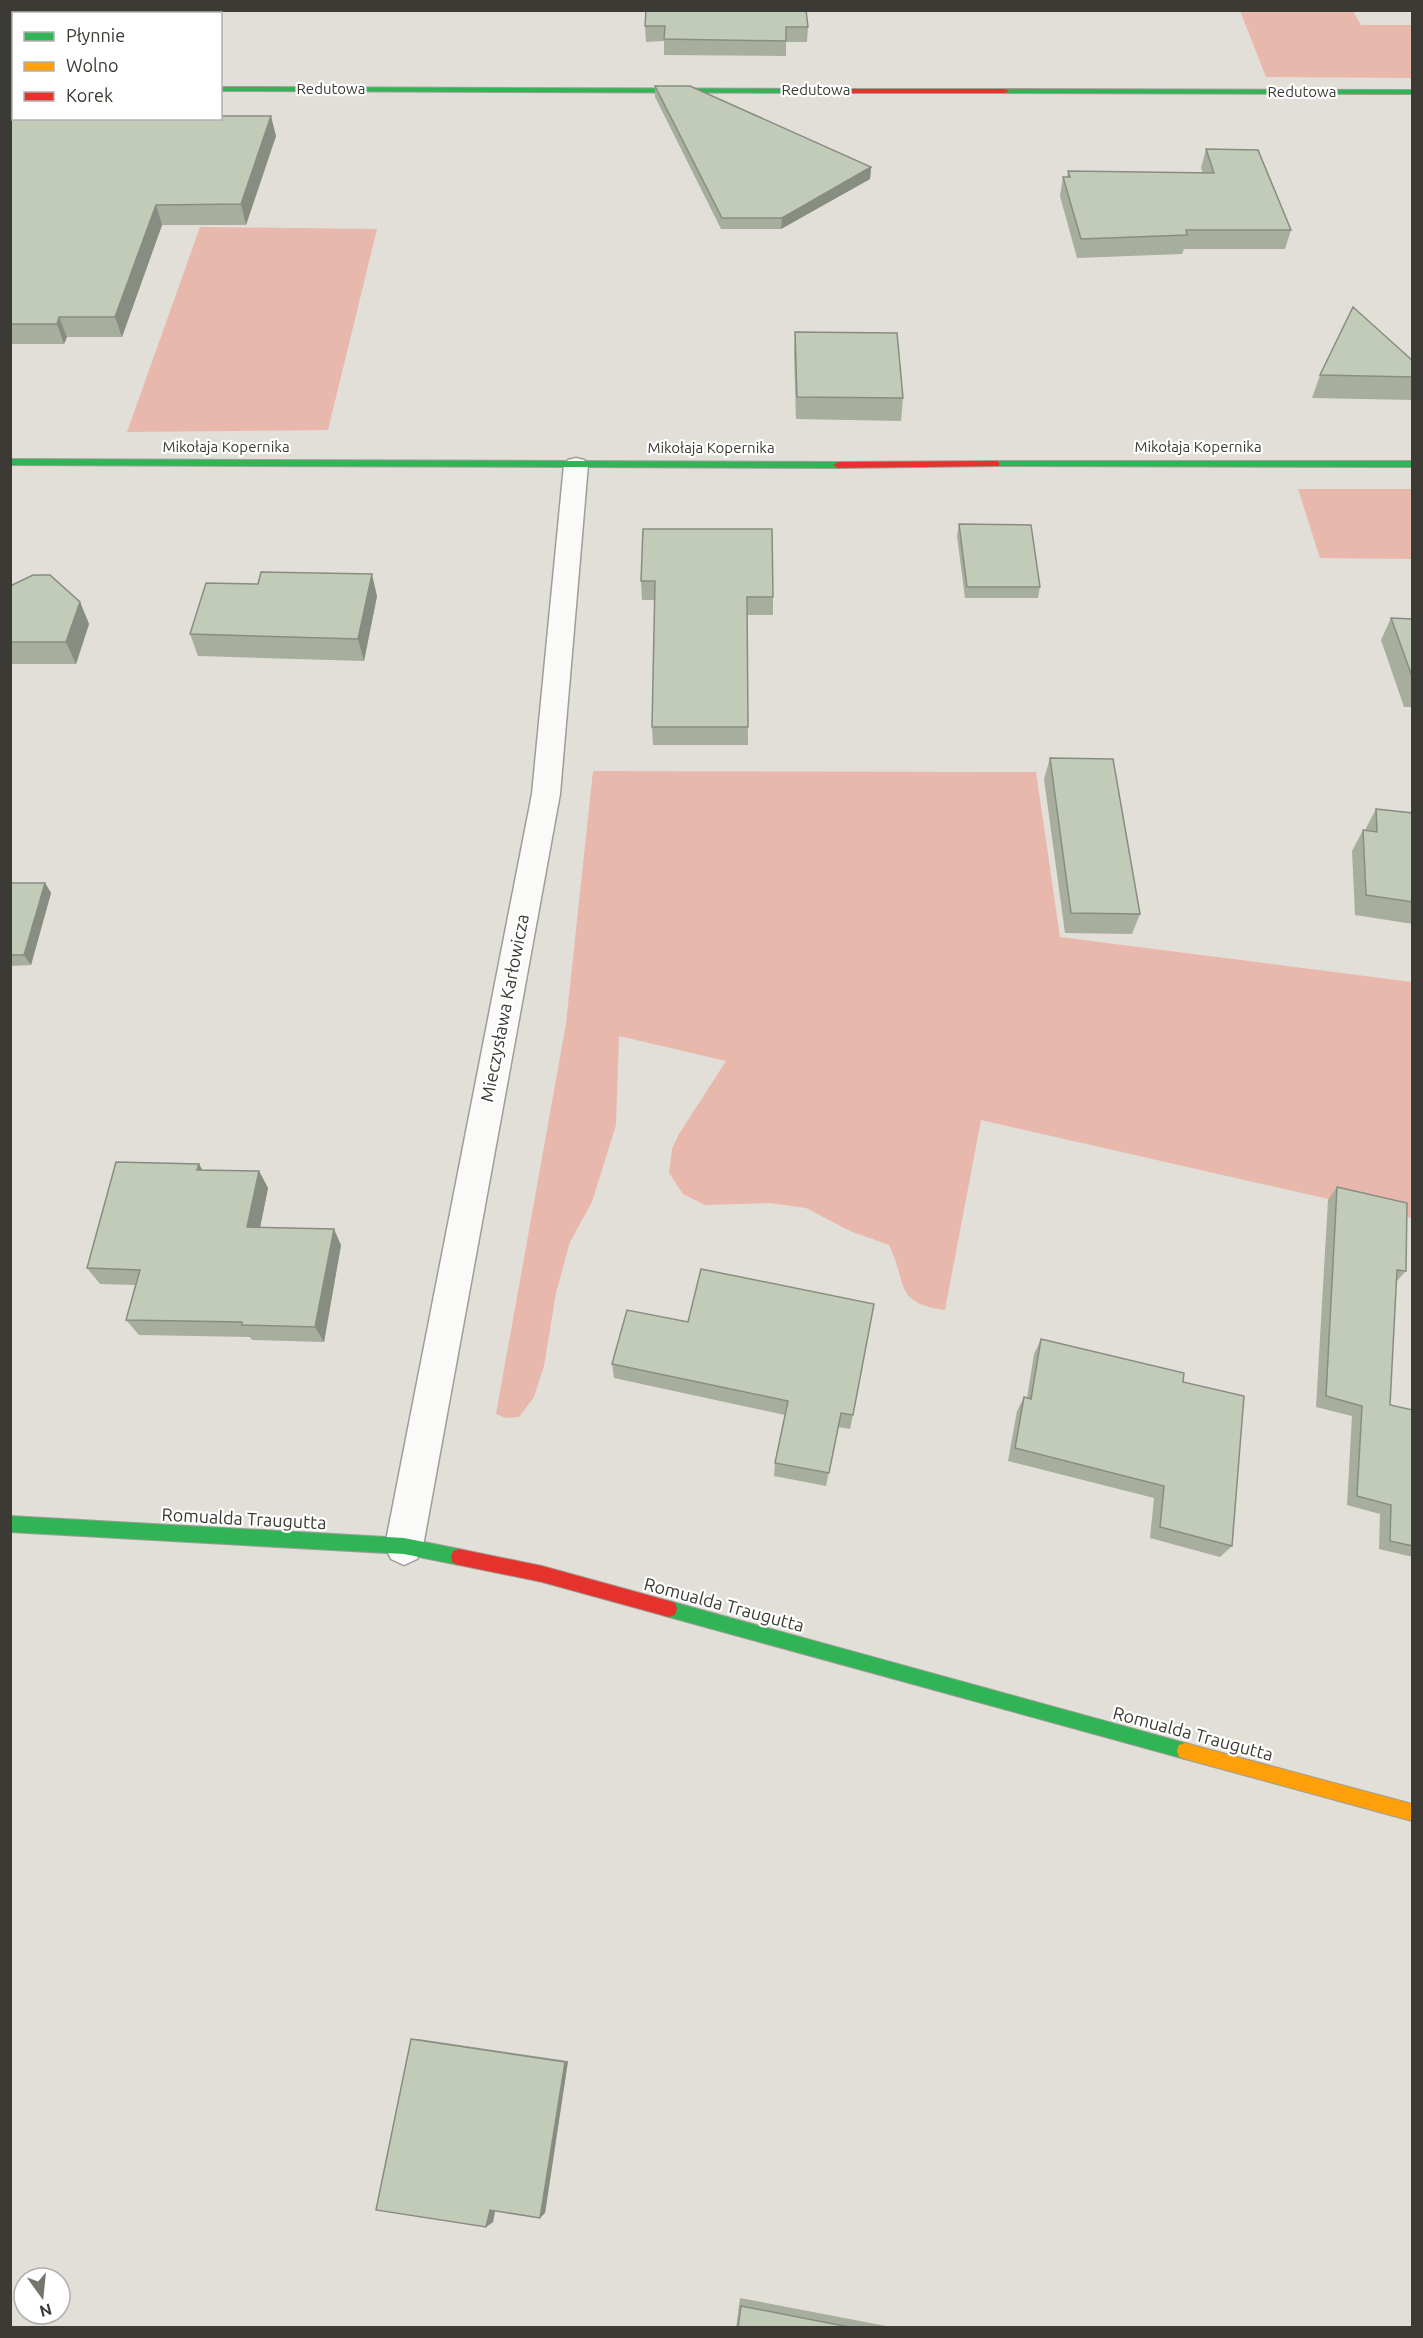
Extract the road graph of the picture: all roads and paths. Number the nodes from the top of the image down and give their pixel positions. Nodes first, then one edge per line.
1 (222, 89) edge
2 (1413, 92) edge
3 (10, 462) edge
4 (1413, 464) edge
5 (576, 465) junction
6 (10, 1524) edge
7 (404, 1546) junction
8 (1413, 1813) edge

1 - 2 street, Redutowa
3 - 5 street, Mikołaja Kopernika
4 - 5 street, Mikołaja Kopernika
5 - 7 street, Mieczysława Karłowicza
6 - 7 street, Romualda Traugutta
7 - 8 street, Romualda Traugutta

